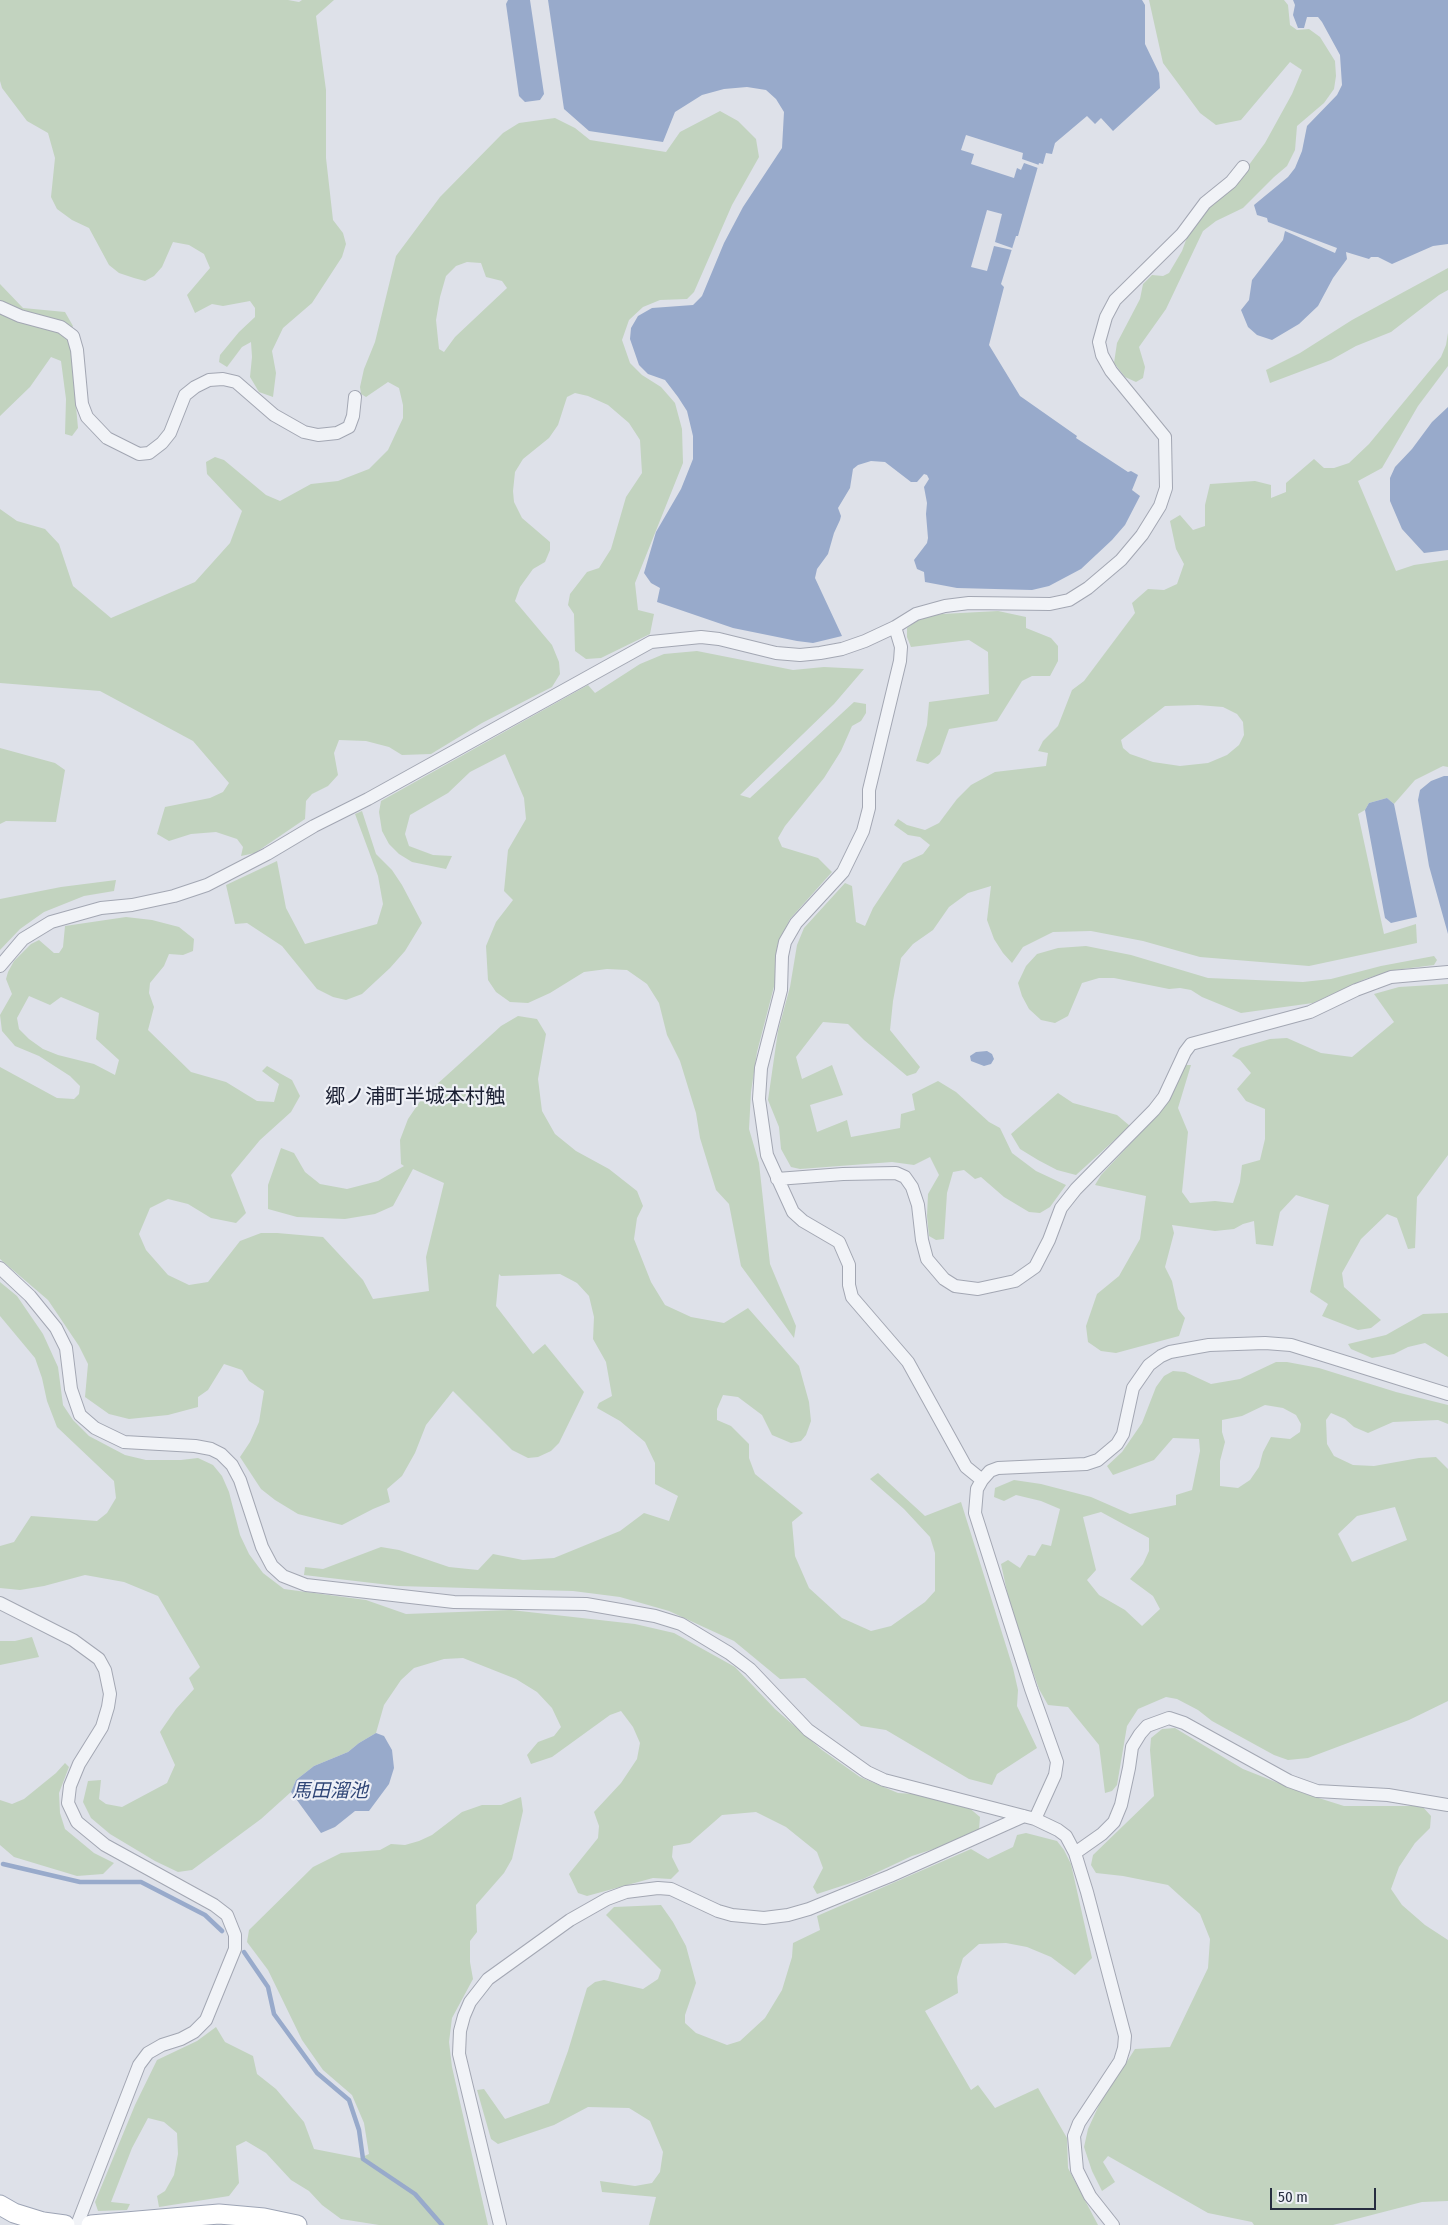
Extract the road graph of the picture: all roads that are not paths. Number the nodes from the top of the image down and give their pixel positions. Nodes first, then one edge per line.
1 (1243, 167) dead end
2 (0, 307) edge
3 (355, 397) dead end
4 (895, 627) junction
5 (0, 966) edge
6 (1448, 972) edge
7 (777, 1179) junction
8 (0, 1268) edge
9 (1448, 1394) edge
10 (982, 1480) junction
11 (0, 1603) edge
12 (1448, 1805) edge
13 (1030, 1818) junction
14 (1075, 1853) junction
15 (8, 2214) edge
16 (65, 2225) edge
17 (77, 2225) edge
18 (91, 2225) edge
19 (297, 2225) edge
20 (500, 2225) edge
21 (1113, 2225) edge

1 - 4 street
2 - 3 street
4 - 5 street
4 - 7 street
6 - 7 street
7 - 10 street
8 - 13 street
9 - 10 street
10 - 13 street
11 - 17 street
12 - 14 street
13 - 14 street
13 - 20 street
14 - 21 street
15 - 16 main road
18 - 19 main road

